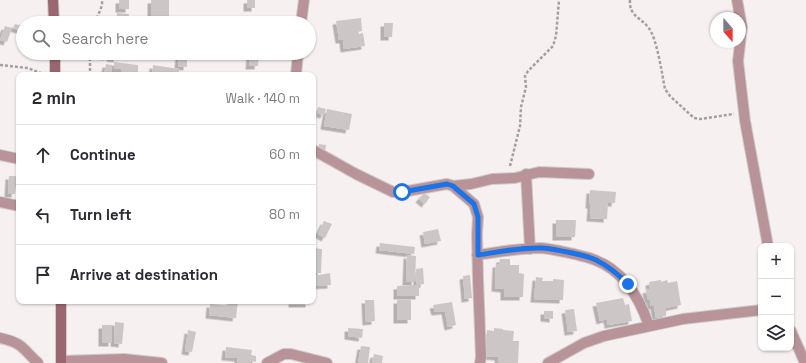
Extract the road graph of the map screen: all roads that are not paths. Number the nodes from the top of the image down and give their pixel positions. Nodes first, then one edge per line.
1 (53, 0) edge
2 (304, 0) edge
3 (737, 0) edge
4 (54, 16) edge
5 (302, 16) edge
6 (55, 60) edge
7 (297, 60) edge
8 (55, 72) edge
9 (296, 72) edge
10 (316, 152) edge
11 (0, 155) edge
12 (16, 158) edge
13 (526, 174) junction
14 (589, 174) dead end
15 (453, 186) junction
16 (0, 202) edge
17 (16, 205) edge
18 (767, 243) edge
19 (530, 249) junction
20 (478, 255) junction
21 (61, 304) edge
22 (758, 310) edge
23 (649, 326) junction
24 (0, 338) edge
25 (794, 338) edge
26 (61, 362) edge
27 (38, 363) edge
28 (162, 363) edge
29 (268, 363) edge
30 (327, 363) edge
31 (480, 363) edge
32 (548, 363) edge
33 (805, 363) edge

1 - 4 main road
2 - 5 street
3 - 18 street
6 - 8 main road
7 - 9 street
10 - 15 street
11 - 12 street
13 - 14 street
13 - 15 street
13 - 19 street
15 - 20 street
16 - 17 street
19 - 20 street
19 - 23 street
20 - 31 street
21 - 26 main road
22 - 23 street
23 - 32 street
24 - 27 street
25 - 33 street
26 - 28 street
29 - 30 street

